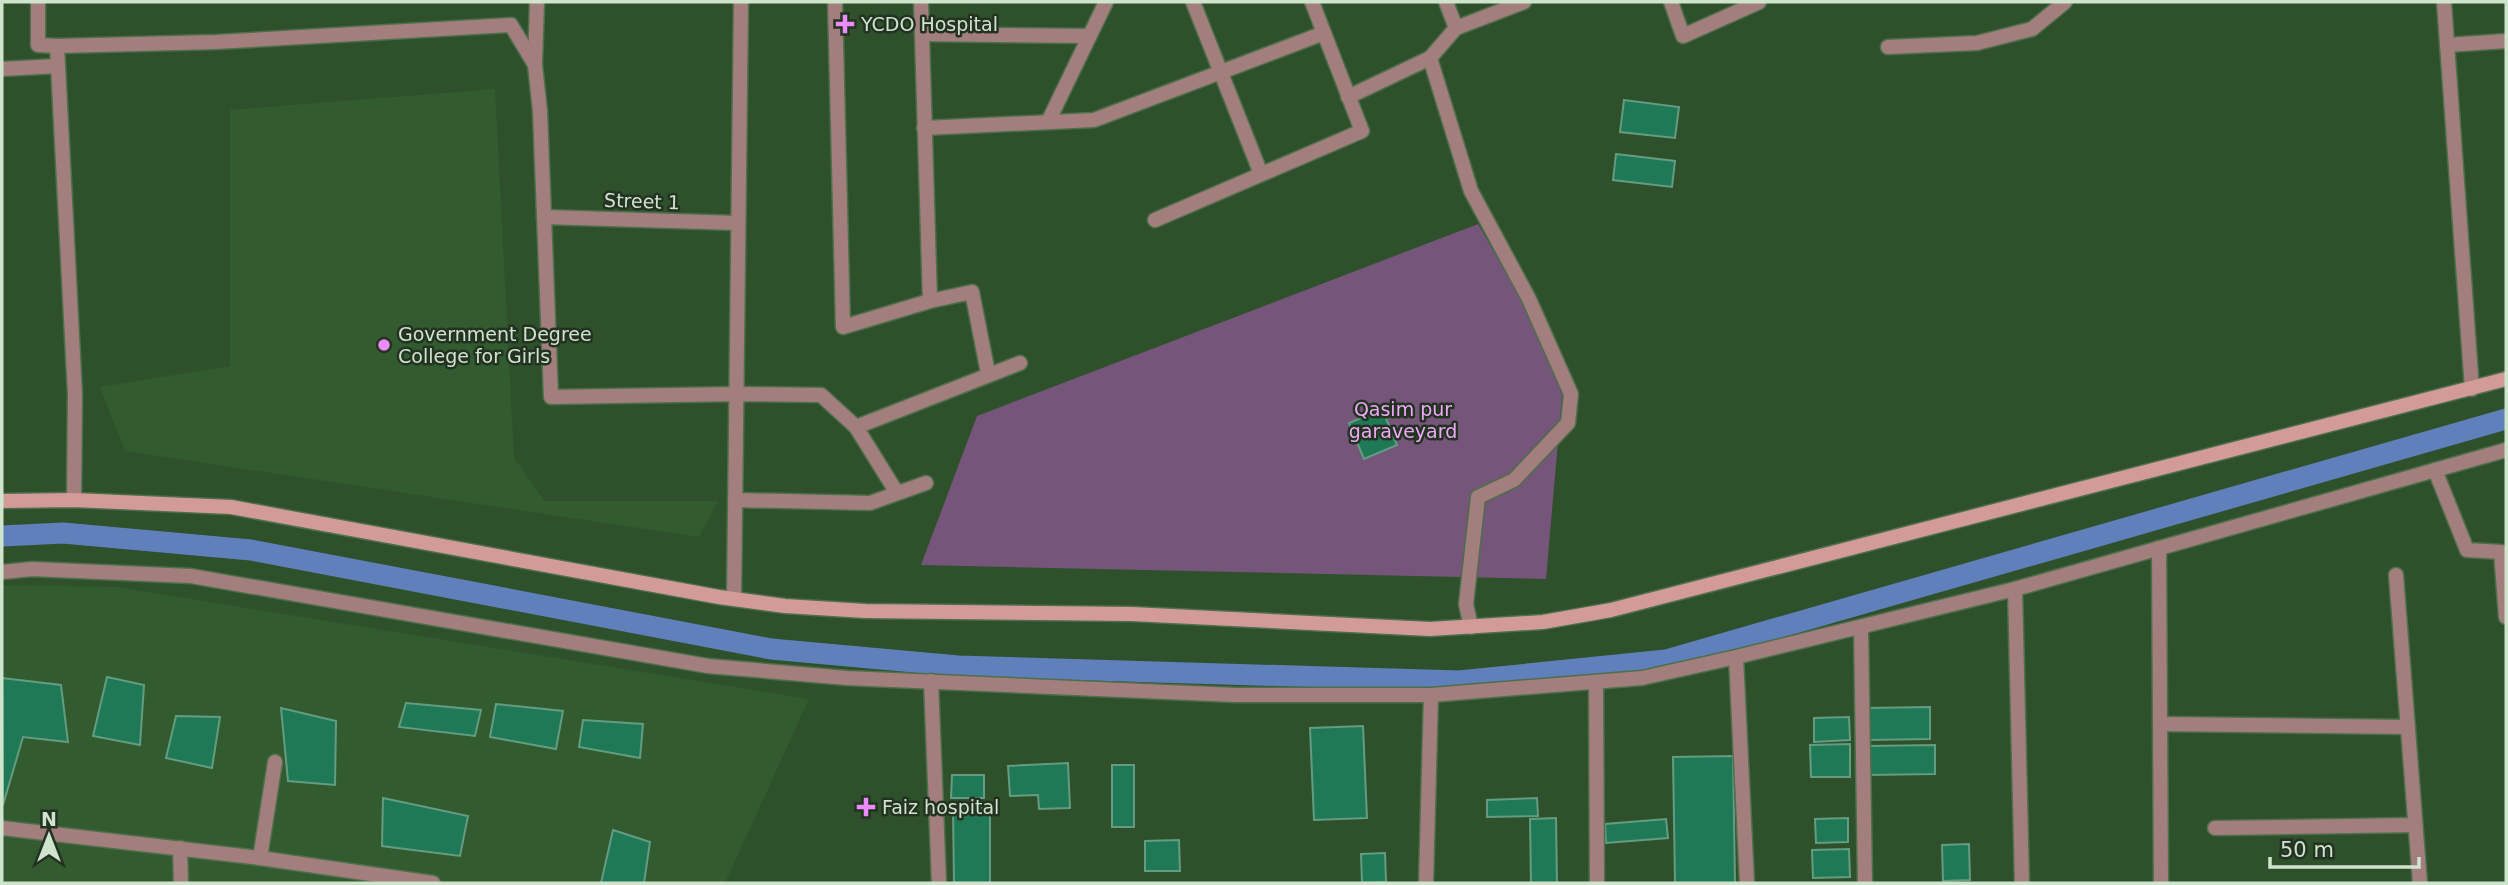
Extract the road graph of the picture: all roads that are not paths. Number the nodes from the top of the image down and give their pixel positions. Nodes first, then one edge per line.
1 (38, 2) edge
2 (537, 2) edge
3 (741, 2) edge
4 (835, 2) edge
5 (921, 2) edge
6 (1106, 2) edge
7 (1193, 2) edge
8 (1312, 2) edge
9 (1446, 2) edge
10 (1524, 2) edge
11 (1671, 2) edge
12 (1759, 2) edge
13 (2065, 2) edge
14 (2444, 2) edge
15 (1456, 28) junction
16 (1324, 33) junction
17 (922, 34) junction
18 (1089, 36) junction
19 (2506, 41) edge
20 (2447, 45) junction
21 (57, 46) junction
22 (1888, 47) dead end
23 (1430, 58) junction
24 (535, 65) junction
25 (58, 66) junction
26 (2, 69) edge
27 (1221, 72) junction
28 (1348, 97) junction
29 (1048, 122) junction
30 (924, 128) junction
31 (1261, 174) junction
32 (544, 217) junction
33 (1155, 220) dead end
34 (738, 223) junction
35 (930, 301) junction
36 (1020, 363) dead end
37 (988, 373) junction
38 (2506, 379) edge
39 (2472, 389) junction
40 (737, 394) junction
41 (856, 427) junction
42 (2506, 450) edge
43 (2435, 470) junction
44 (926, 483) dead end
45 (897, 493) junction
46 (74, 500) junction
47 (735, 500) junction
48 (2, 501) edge
49 (2159, 548) junction
50 (2, 572) edge
51 (2396, 575) dead end
52 (2015, 589) junction
53 (734, 599) junction
54 (2506, 617) edge
55 (1471, 627) junction
56 (1861, 627) junction
57 (1736, 657) junction
58 (931, 681) junction
59 (1596, 682) junction
60 (1431, 695) junction
61 (2160, 724) junction
62 (2408, 727) junction
63 (275, 762) dead end
64 (2415, 825) junction
65 (2, 828) edge
66 (2215, 828) dead end
67 (180, 848) junction
68 (260, 858) junction
69 (181, 883) edge
70 (433, 883) edge
71 (939, 883) edge
72 (1426, 883) edge
73 (1597, 883) edge
74 (1747, 883) edge
75 (1865, 883) edge
76 (2022, 883) edge
77 (2161, 883) edge
78 (2420, 883) edge

1 - 21 street
2 - 24 street
3 - 34 street
4 - 35 street
5 - 17 street
6 - 18 street
7 - 27 street
8 - 16 street
9 - 15 street
10 - 15 street
11 - 12 street
13 - 22 street
14 - 20 street
15 - 23 street
16 - 27 street
16 - 28 street
17 - 18 street
17 - 30 street
18 - 29 street
19 - 20 street
20 - 39 street
21 - 24 street
21 - 25 street
23 - 28 street
23 - 55 street
24 - 32 street
25 - 26 street
25 - 46 street
27 - 29 street
27 - 31 street
28 - 31 street
29 - 30 street
30 - 35 street
31 - 33 street
32 - 34 street, Street 1
32 - 40 street
34 - 40 street
35 - 37 street
36 - 37 street
37 - 41 street
38 - 39 main road
39 - 55 main road
40 - 41 street
40 - 47 street
41 - 45 street
42 - 43 street
43 - 49 street
43 - 54 street
44 - 45 street
45 - 47 street
46 - 48 main road
46 - 53 main road
47 - 53 street
49 - 52 street
49 - 61 street
50 - 58 street
51 - 62 street
52 - 56 street
52 - 76 street
53 - 55 main road
56 - 57 street
56 - 75 street
57 - 59 street
57 - 74 street
58 - 60 street
58 - 71 street
59 - 60 street
59 - 73 street
60 - 72 street
61 - 62 street
61 - 77 street
62 - 64 street
63 - 68 street
64 - 66 street
64 - 78 street
65 - 67 street
67 - 68 street
67 - 69 street
68 - 70 street

